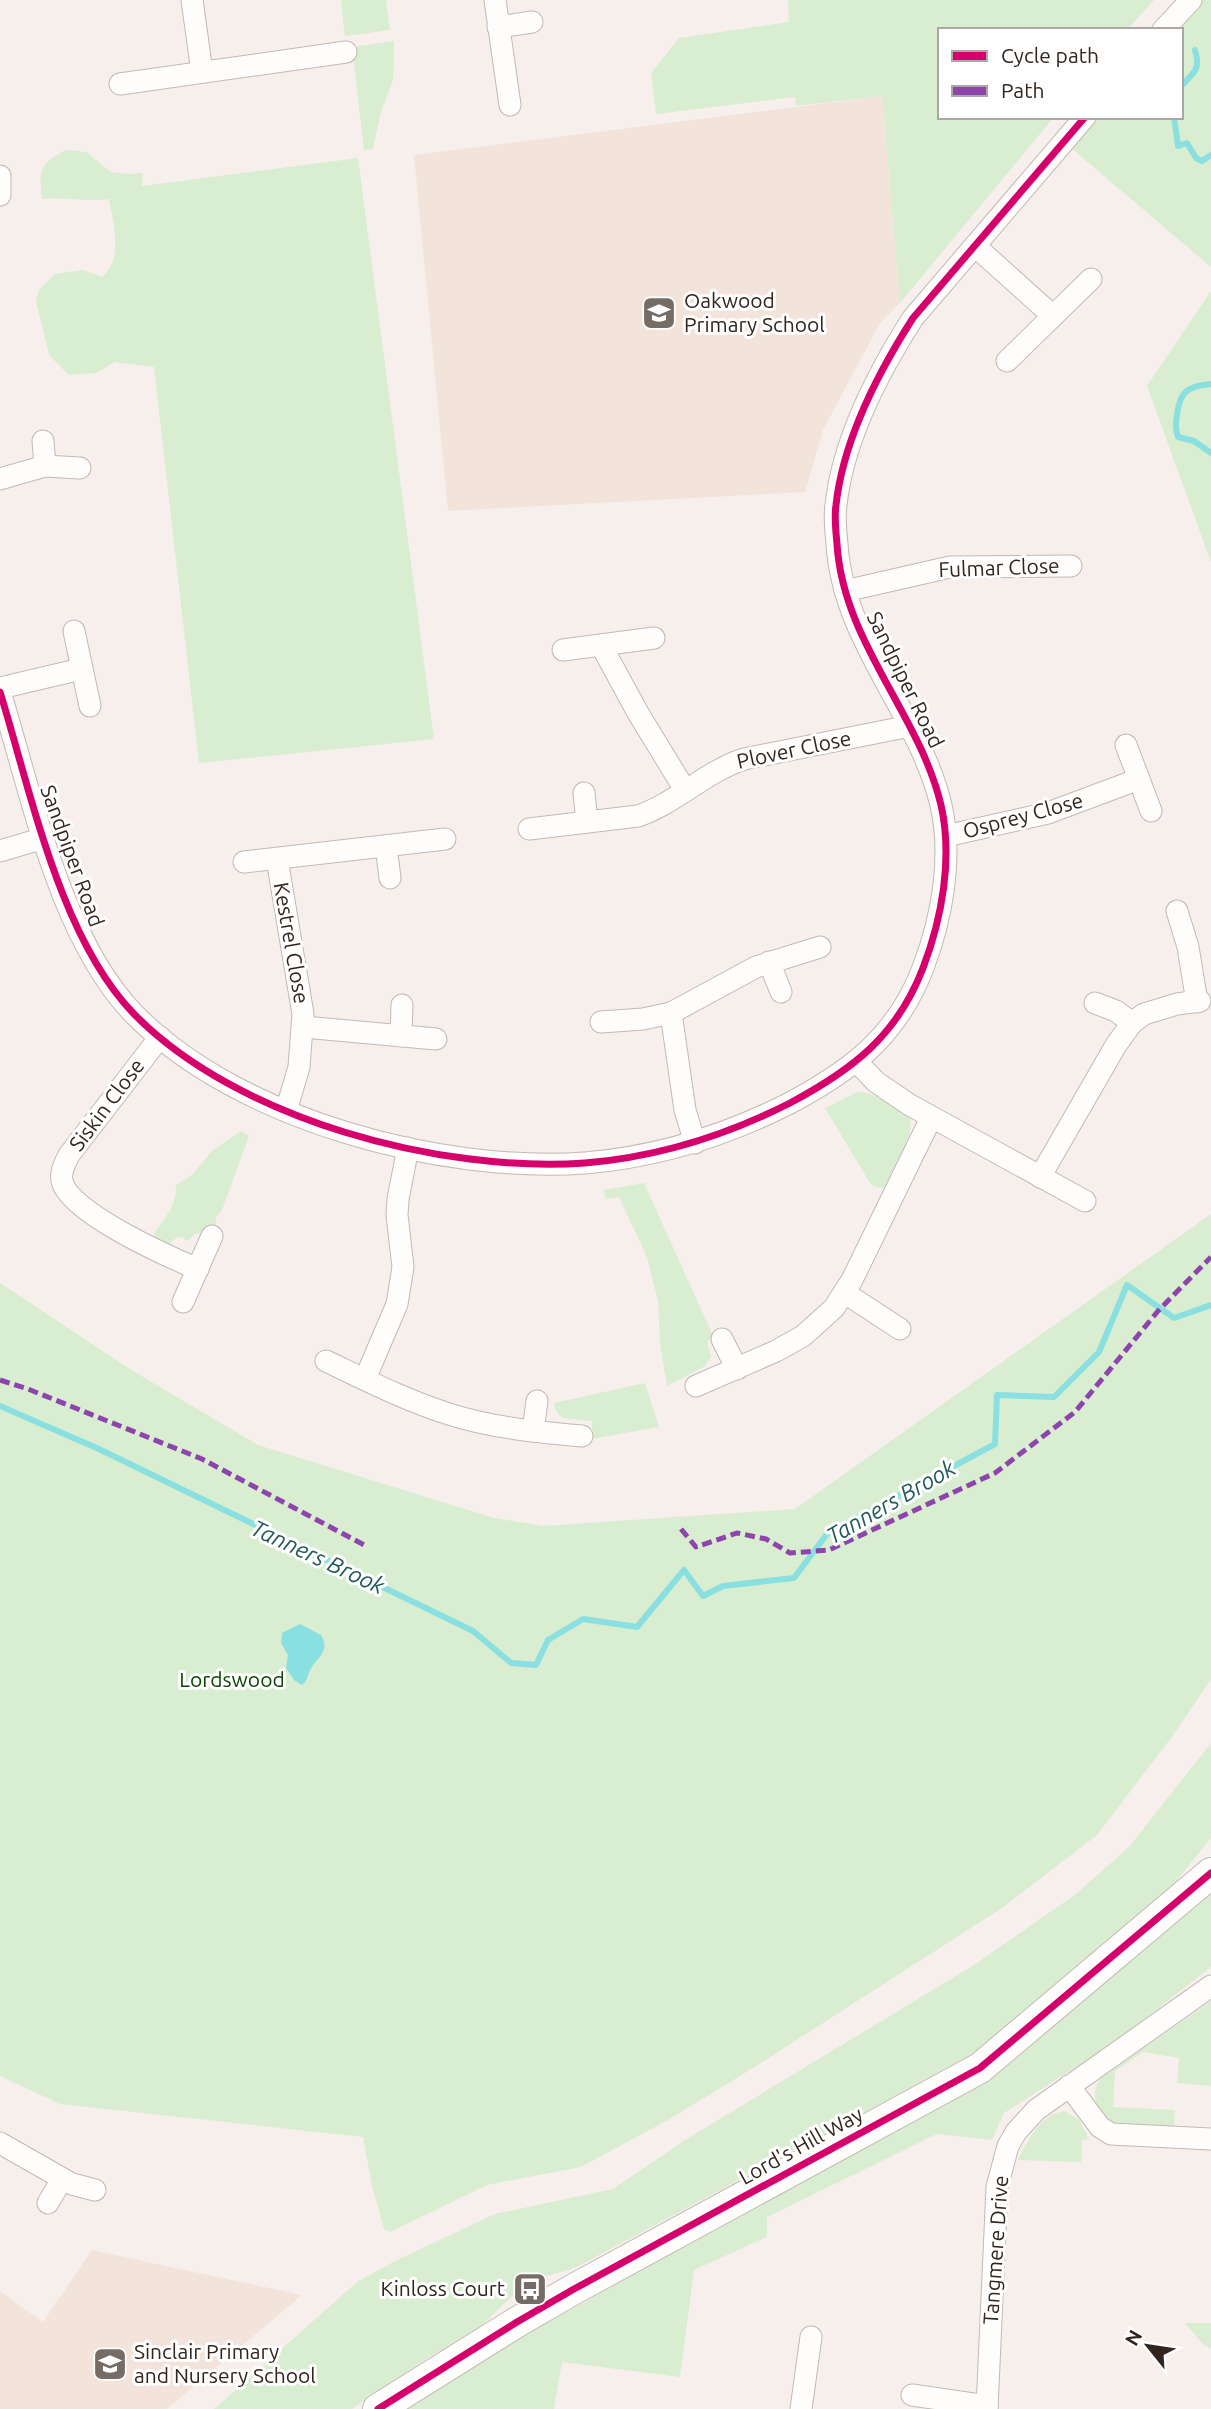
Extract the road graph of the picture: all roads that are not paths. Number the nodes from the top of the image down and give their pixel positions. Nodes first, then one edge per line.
1 (192, 0) edge
2 (495, 0) edge
3 (1191, 0) edge
4 (532, 22) dead end
5 (498, 27) junction
6 (1165, 28) edge
7 (346, 52) dead end
8 (202, 72) junction
9 (120, 84) dead end
10 (510, 105) dead end
11 (1083, 119) edge
12 (0, 176) edge
13 (0, 195) edge
14 (975, 246) junction
15 (1091, 279) dead end
16 (1054, 316) junction
17 (1007, 361) dead end
18 (43, 441) dead end
19 (46, 467) junction
20 (80, 468) dead end
21 (0, 479) edge
22 (1071, 566) dead end
23 (845, 591) junction
24 (74, 631) dead end
25 (654, 638) dead end
26 (601, 645) junction
27 (563, 650) dead end
28 (81, 669) junction
29 (0, 690) edge
30 (90, 706) dead end
31 (910, 726) junction
32 (1126, 745) dead end
33 (1139, 779) junction
34 (685, 790) junction
35 (584, 793) dead end
36 (1151, 811) dead end
37 (587, 822) junction
38 (529, 829) dead end
39 (946, 836) junction
40 (44, 838) junction
41 (445, 839) dead end
42 (386, 846) junction
43 (0, 851) edge
44 (277, 859) junction
45 (244, 862) dead end
46 (390, 878) dead end
47 (1177, 911) dead end
48 (820, 947) dead end
49 (769, 962) junction
50 (781, 992) dead end
51 (1095, 1003) dead end
52 (402, 1005) dead end
53 (671, 1013) junction
54 (601, 1022) dead end
55 (1132, 1023) junction
56 (304, 1027) junction
57 (401, 1036) junction
58 (160, 1037) junction
59 (436, 1039) dead end
60 (857, 1062) junction
61 (286, 1111) junction
62 (931, 1118) junction
63 (695, 1143) junction
64 (408, 1148) junction
65 (1040, 1177) junction
66 (1085, 1201) dead end
67 (212, 1236) dead end
68 (198, 1269) junction
69 (845, 1293) junction
70 (183, 1302) dead end
71 (900, 1329) dead end
72 (722, 1339) dead end
73 (326, 1361) dead end
74 (737, 1368) junction
75 (365, 1380) junction
76 (696, 1386) dead end
77 (537, 1401) dead end
78 (533, 1431) junction
79 (582, 1436) dead end
80 (1211, 1873) edge
81 (1211, 1986) edge
82 (1069, 2086) junction
83 (1211, 2139) edge
84 (0, 2143) edge
85 (62, 2179) junction
86 (95, 2190) dead end
87 (48, 2203) dead end
88 (811, 2337) dead end
89 (912, 2395) dead end
90 (987, 2408) edge
91 (378, 2409) edge
92 (801, 2409) edge

1 - 8 street
2 - 5 street
3 - 6 street
4 - 5 street
5 - 10 street
7 - 8 street
8 - 9 street
11 - 14 street, Sandpiper Road
12 - 13 street
14 - 16 street
14 - 23 street, Sandpiper Road
15 - 16 street
16 - 17 street
18 - 19 street
19 - 20 street
19 - 21 street
22 - 23 street, Fulmar Close
23 - 31 street, Sandpiper Road
24 - 28 street
25 - 26 street
26 - 27 street
26 - 34 street
28 - 29 street
28 - 30 street
29 - 40 street, Sandpiper Road
31 - 34 street, Plover Close
31 - 39 street, Sandpiper Road
32 - 33 street
33 - 36 street
33 - 39 street, Osprey Close
34 - 37 street, Plover Close
35 - 37 street
37 - 38 street, Plover Close
39 - 60 street, Sandpiper Road
40 - 43 street
40 - 58 street, Sandpiper Road
41 - 42 street, Kestrel Close
42 - 44 street, Kestrel Close
42 - 46 street
44 - 45 street, Kestrel Close
44 - 56 street, Kestrel Close
47 - 55 street
48 - 49 street
49 - 50 street
49 - 53 street
51 - 55 street
52 - 57 street
53 - 54 street
53 - 63 street
55 - 65 street
56 - 57 street, Kestrel Close
56 - 61 street, Kestrel Close
57 - 59 street, Kestrel Close
58 - 61 street, Sandpiper Road
58 - 68 street, Siskin Close
60 - 62 street
60 - 63 street, Sandpiper Road
61 - 64 street, Sandpiper Road
62 - 65 street
62 - 69 street
63 - 64 street, Sandpiper Road
64 - 75 street
65 - 66 street
67 - 68 street
68 - 70 street
69 - 71 street
69 - 74 street
72 - 74 street
73 - 75 street
74 - 76 street
75 - 78 street
77 - 78 street
78 - 79 street
80 - 91 street, Lord's Hill Way
81 - 82 street, Tangmere Drive
82 - 83 street
82 - 90 street, Tangmere Drive
84 - 85 street
85 - 86 street
85 - 87 street
88 - 92 street
89 - 90 street, Tangmere Drive

